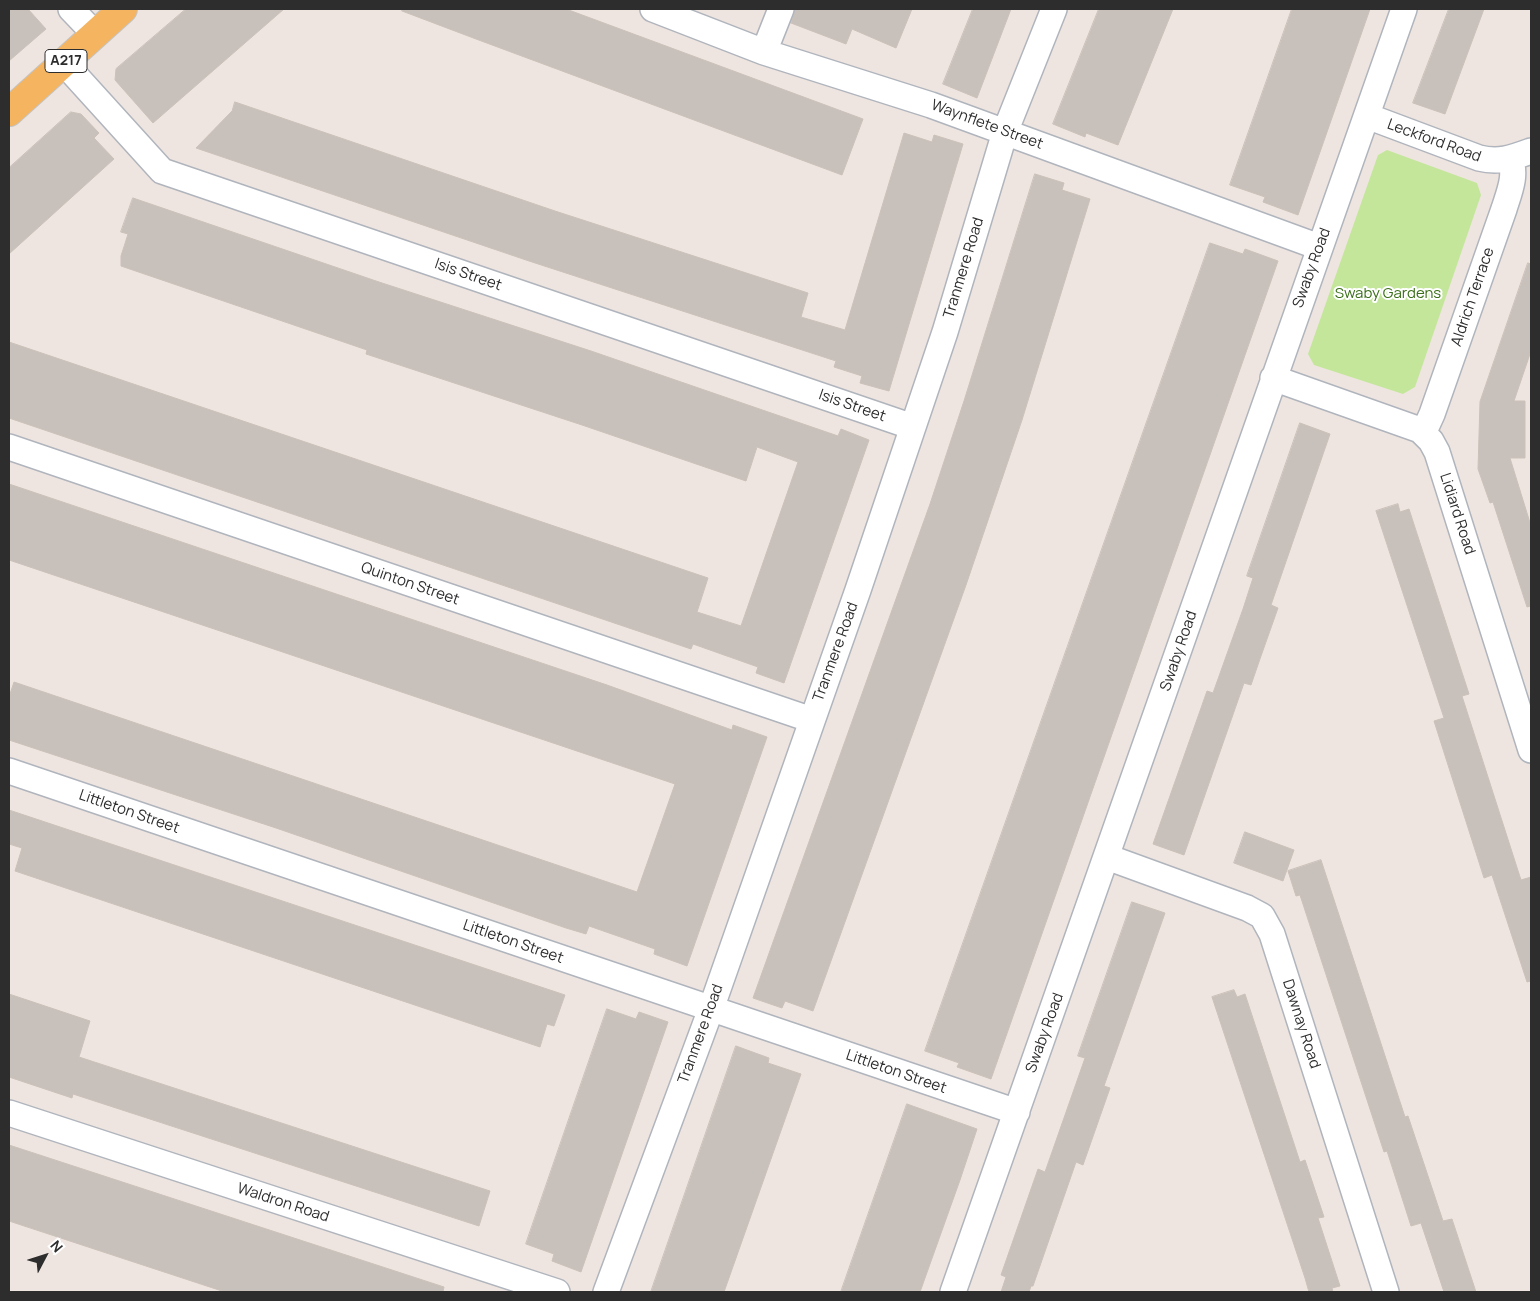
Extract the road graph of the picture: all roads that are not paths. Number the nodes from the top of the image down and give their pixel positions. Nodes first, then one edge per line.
1 (71, 9) edge
2 (123, 9) edge
3 (653, 9) edge
4 (781, 9) edge
5 (1054, 9) edge
6 (1404, 9) edge
7 (95, 34) junction
8 (764, 52) junction
9 (64, 63) junction
10 (9, 112) edge
11 (1367, 116) junction
12 (1005, 132) junction
13 (1521, 155) edge
14 (1319, 247) junction
15 (1273, 378) junction
16 (913, 427) junction
17 (1420, 430) junction
18 (9, 447) edge
19 (812, 720) junction
20 (1531, 750) edge
21 (9, 771) edge
22 (1107, 857) junction
23 (711, 1009) junction
24 (1017, 1112) junction
25 (9, 1113) edge
26 (557, 1292) edge
27 (606, 1292) edge
28 (953, 1292) edge
29 (1386, 1292) edge

1 - 7 street
2 - 7 main road, A217
3 - 8 street, Waynflete Street
4 - 8 street
5 - 12 street, Tranmere Road
6 - 11 street, Swaby Road
7 - 9 main road, A217
8 - 12 street, Waynflete Street
9 - 10 main road, A217
9 - 16 street, Isis Street
11 - 13 street, Leckford Road
11 - 14 street, Swaby Road
12 - 14 street, Waynflete Street
12 - 16 street, Tranmere Road
13 - 17 street, Aldrich Terrace
14 - 15 street, Swaby Road
15 - 17 street
15 - 22 street, Swaby Road
16 - 19 street, Tranmere Road
17 - 20 street, Lidiard Road
18 - 19 street, Quinton Street
19 - 23 street, Tranmere Road
21 - 23 street, Littleton Street
22 - 24 street, Swaby Road
22 - 29 street, Dawnay Road
23 - 24 street, Littleton Street
23 - 27 street, Tranmere Road
24 - 28 street, Swaby Road
25 - 26 street, Waldron Road

